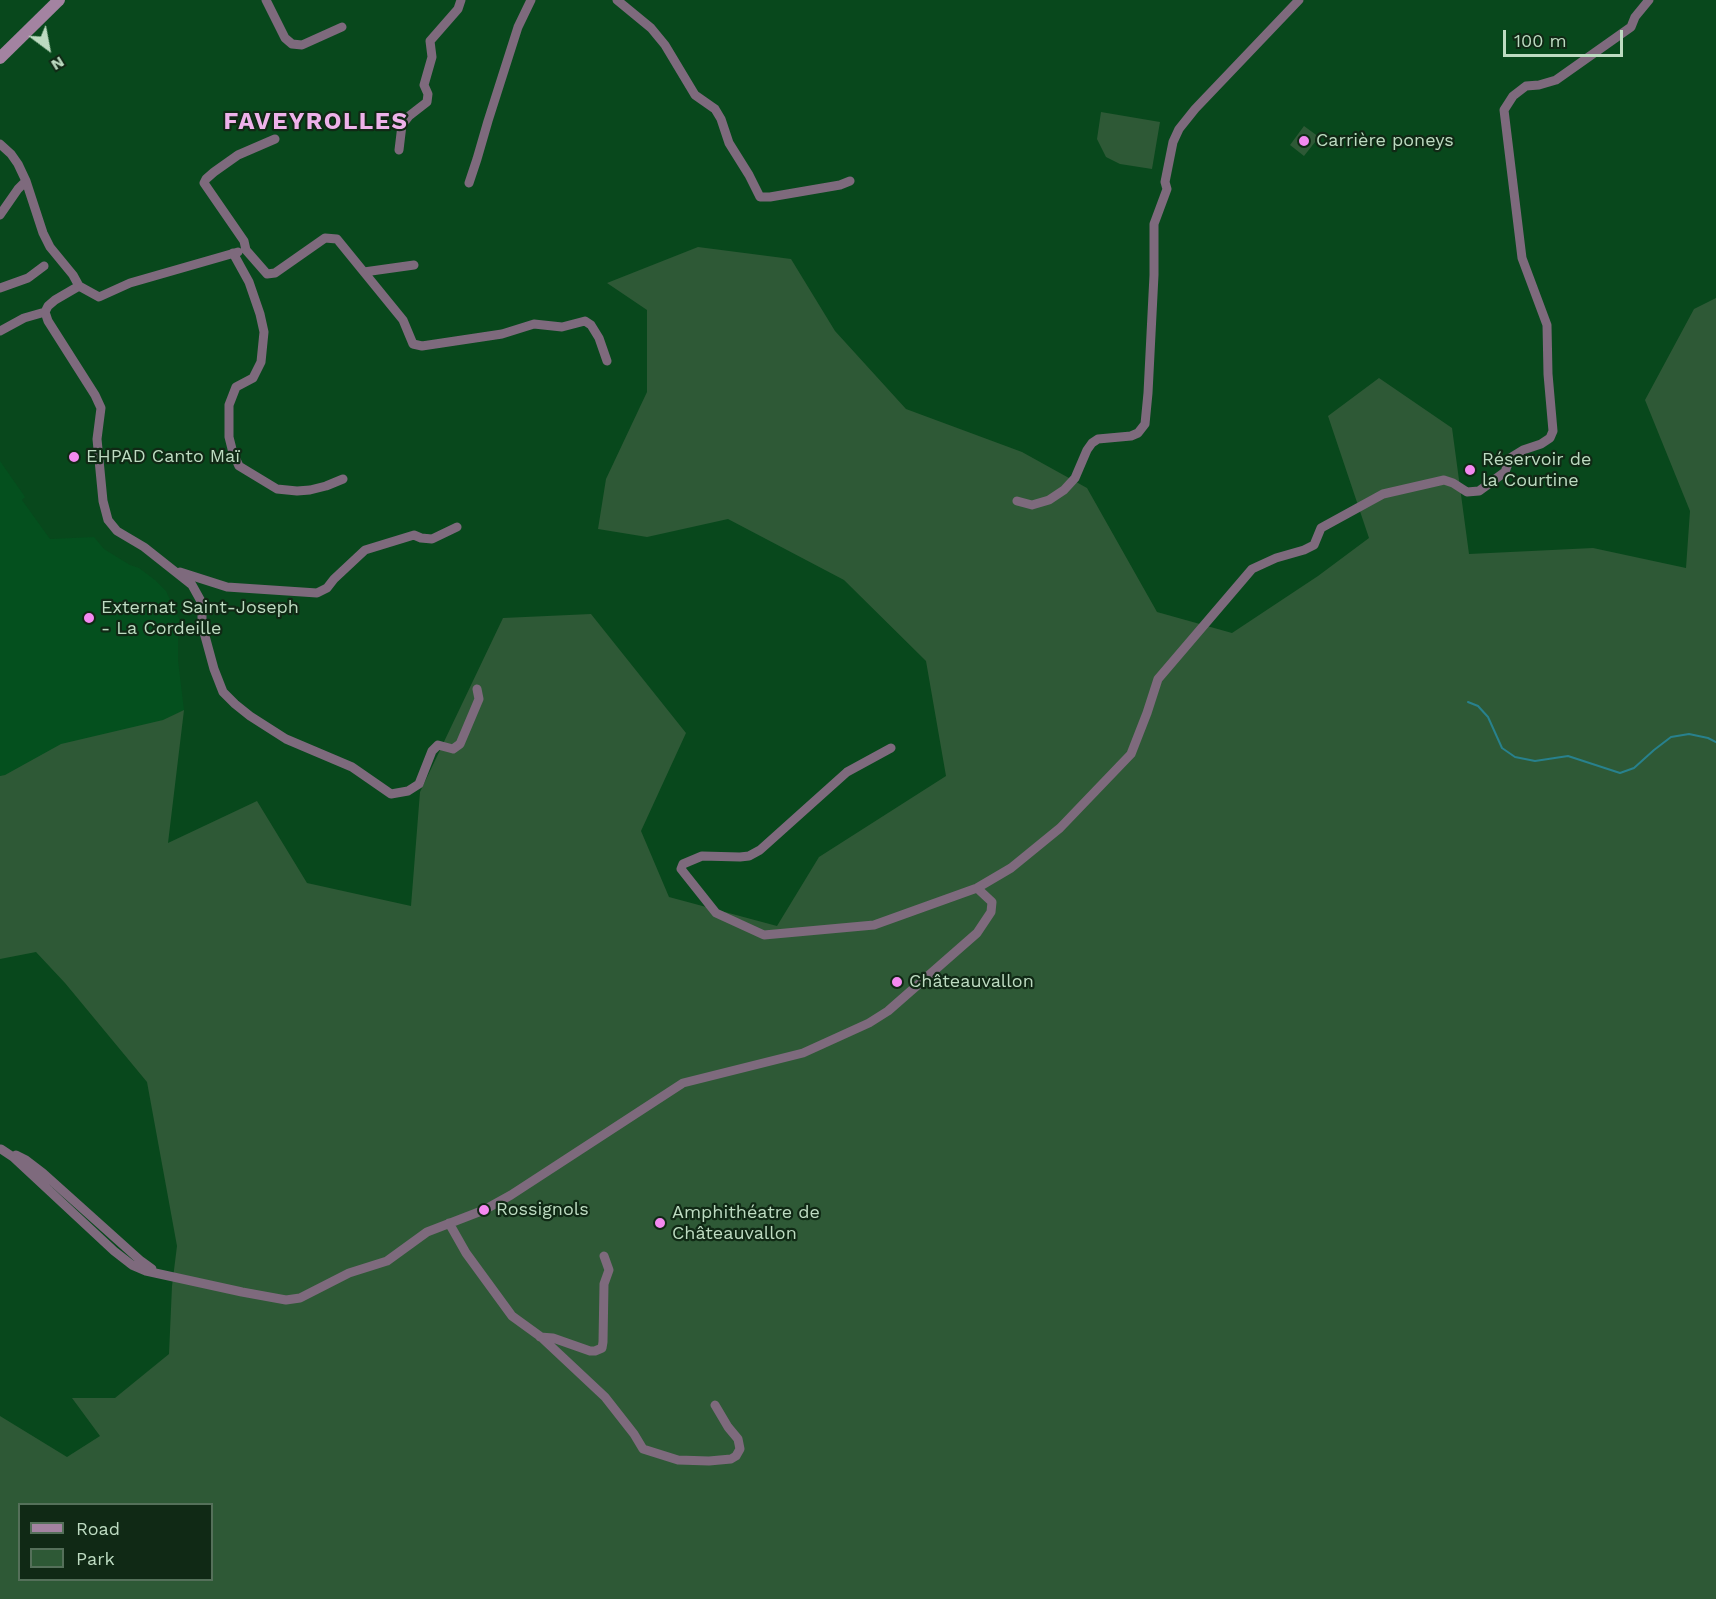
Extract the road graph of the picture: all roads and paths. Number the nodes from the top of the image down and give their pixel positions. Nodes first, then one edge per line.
1 (59, 0) edge
2 (266, 0) edge
3 (461, 0) edge
4 (531, 0) edge
5 (617, 0) edge
6 (1299, 0) edge
7 (1649, 0) edge
8 (342, 27) dead end
9 (0, 58) edge
10 (275, 139) dead end
11 (0, 144) edge
12 (399, 150) dead end
13 (26, 181) junction
14 (850, 181) dead end
15 (469, 183) dead end
16 (0, 215) edge
17 (246, 250) junction
18 (233, 253) junction
19 (414, 265) dead end
20 (44, 266) dead end
21 (364, 272) junction
22 (79, 285) junction
23 (0, 288) edge
24 (45, 312) junction
25 (0, 331) edge
26 (607, 361) dead end
27 (343, 479) dead end
28 (1017, 501) dead end
29 (457, 527) dead end
30 (172, 569) junction
31 (477, 689) dead end
32 (891, 748) dead end
33 (977, 888) junction
34 (0, 1149) edge
35 (449, 1223) junction
36 (604, 1256) dead end
37 (540, 1337) junction
38 (715, 1405) dead end

1 - 9 main road
2 - 8 street
3 - 12 street
4 - 15 street
5 - 14 street
6 - 28 street
7 - 33 street
10 - 17 street
11 - 13 street
13 - 16 street
13 - 22 street
17 - 18 street
17 - 21 street
18 - 22 street
18 - 27 street
19 - 21 street
20 - 23 street
21 - 26 street
22 - 24 street
24 - 25 street
24 - 30 street
29 - 30 street
30 - 31 street
32 - 33 street
33 - 35 street
34 - 35 street
35 - 37 street
36 - 37 street
37 - 38 street

